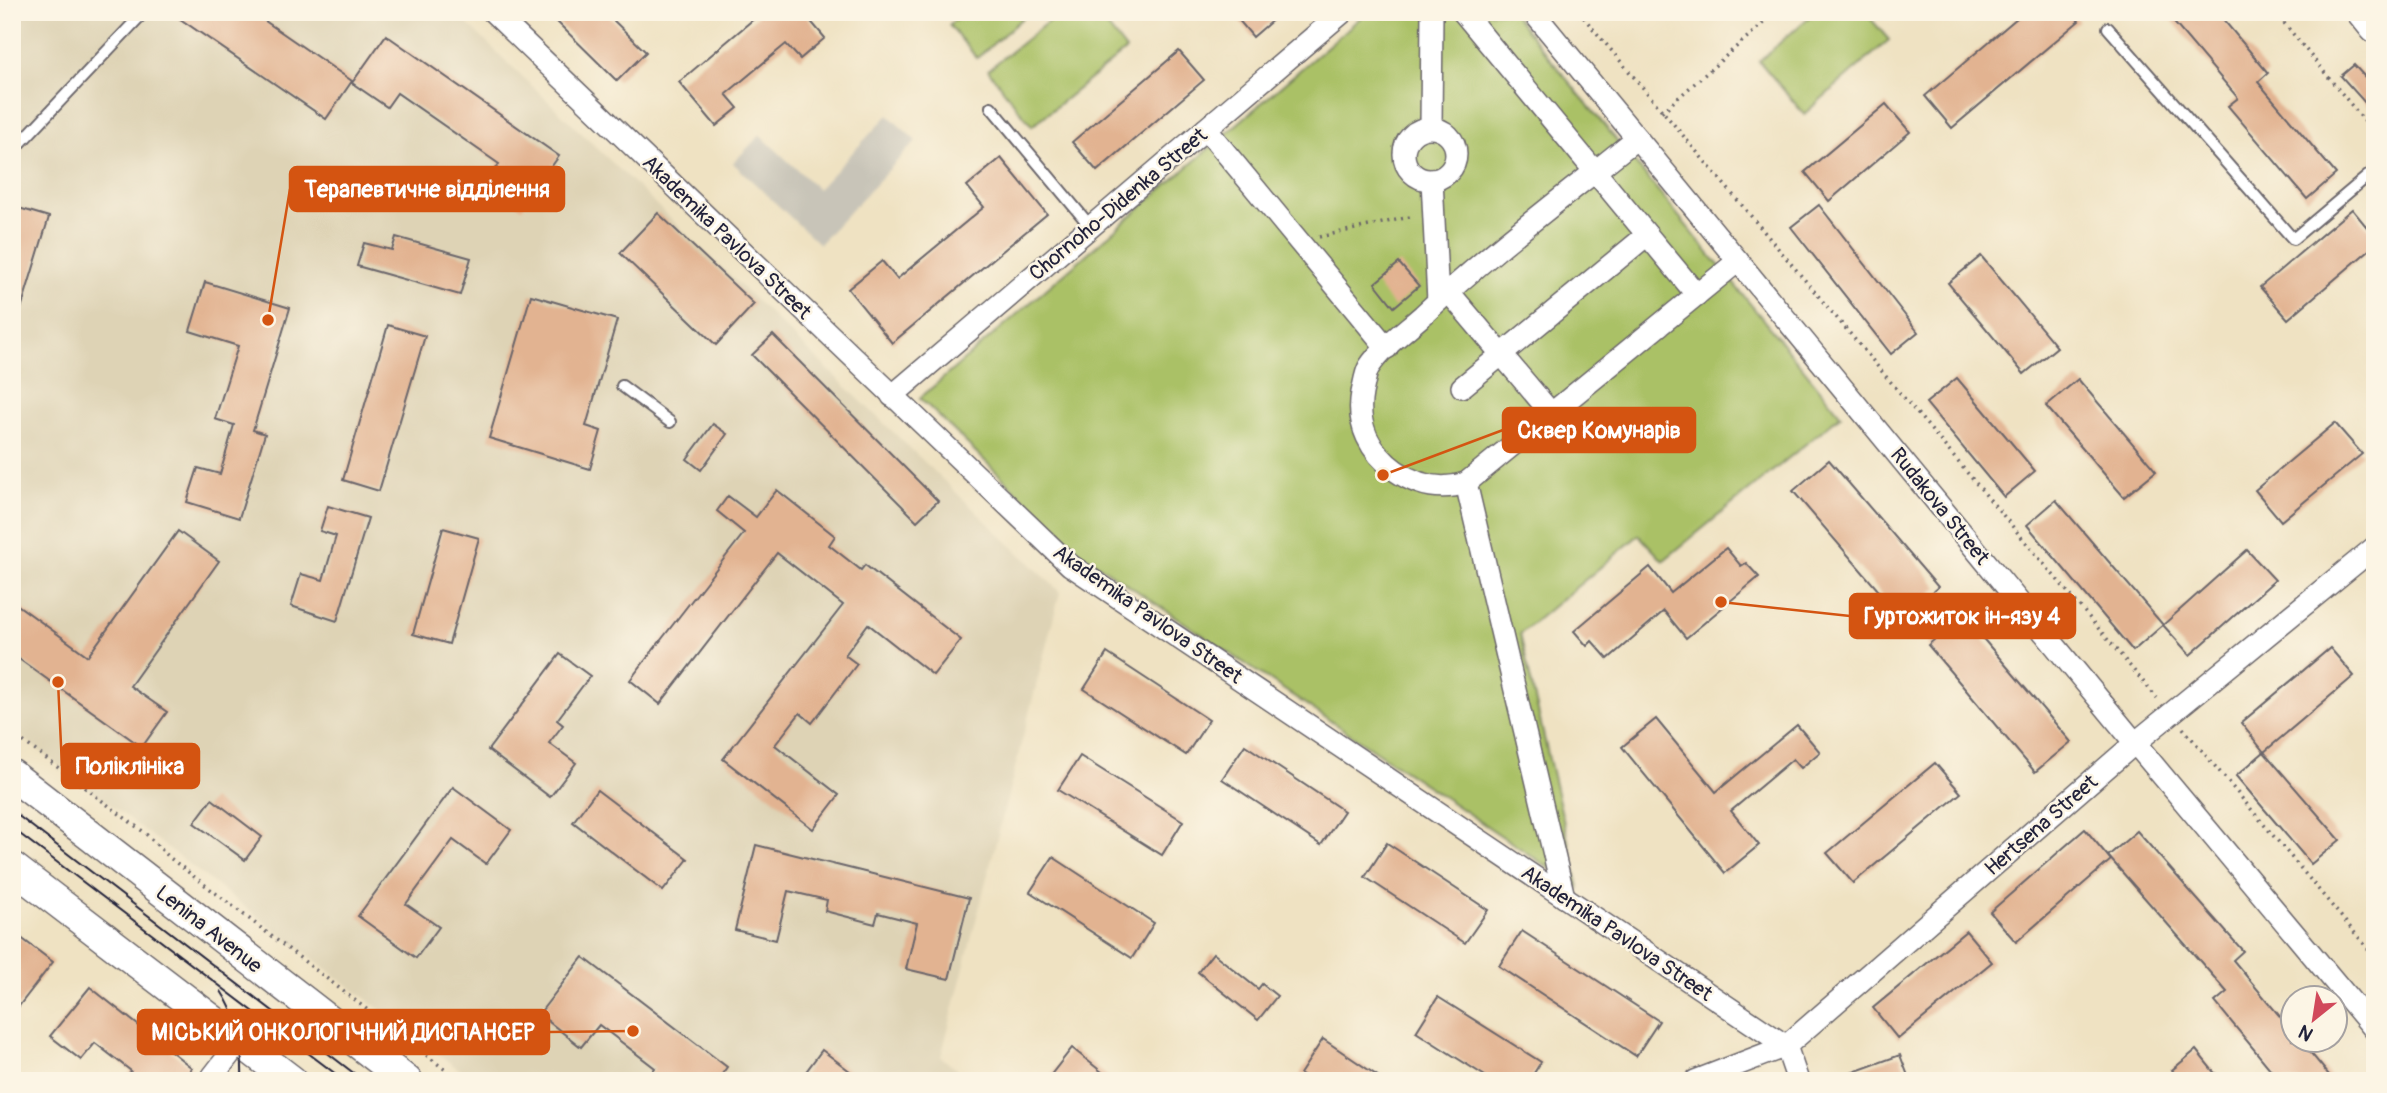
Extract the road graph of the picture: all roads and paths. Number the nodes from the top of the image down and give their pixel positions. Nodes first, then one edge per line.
1 (144, 12) edge
2 (493, 12) edge
3 (1343, 12) edge
4 (1432, 12) edge
5 (1463, 12) edge
6 (1533, 12) edge
7 (1579, 12) edge
8 (1776, 12) edge
9 (2275, 12) edge
10 (2362, 12) edge
11 (2375, 27) edge
12 (2108, 29) dead end
13 (991, 107) dead end
14 (1662, 112) junction
15 (2375, 126) edge
16 (1431, 127) junction
17 (1206, 129) junction
18 (1637, 138) junction
19 (12, 152) edge
20 (2375, 170) edge
21 (1595, 172) junction
22 (1432, 180) junction
23 (1433, 212) junction
24 (1091, 227) junction
25 (1647, 235) junction
26 (1300, 242) junction
27 (1738, 261) junction
28 (1696, 295) junction
29 (1443, 296) junction
30 (1387, 348) junction
31 (1501, 354) junction
32 (622, 387) dead end
33 (1462, 387) dead end
34 (892, 396) junction
35 (1551, 413) junction
36 (670, 422) dead end
37 (1466, 483) junction
38 (2375, 547) edge
39 (2171, 714) junction
40 (12, 733) edge
41 (2135, 743) junction
42 (12, 775) edge
43 (12, 867) edge
44 (1563, 897) junction
45 (2375, 957) edge
46 (2375, 1030) edge
47 (240, 1041) junction
48 (1786, 1046) junction
49 (209, 1081) edge
50 (292, 1081) edge
51 (407, 1081) edge
52 (460, 1081) edge
53 (1695, 1081) edge
54 (1798, 1081) edge

1 - 19 lane
2 - 34 street, Akademika Pavlova Street
3 - 17 street, Chornoho-Didenka Street
4 - 16 street
5 - 21 street
6 - 18 street, Rudakova Street
7 - 14 path
8 - 14 path
9 - 15 path
10 - 11 main road
12 - 20 lane
13 - 24 lane
14 - 39 path
16 - 22 street
16 - 22 street
17 - 24 street, Chornoho-Didenka Street
17 - 26 street
18 - 21 street
18 - 27 street, Rudakova Street
21 - 25 street
21 - 29 street
22 - 23 street
23 - 26 path
23 - 29 street
24 - 34 street, Chornoho-Didenka Street
25 - 28 street
25 - 31 street
26 - 30 street
27 - 28 street
27 - 41 street, Rudakova Street
28 - 35 street
29 - 30 street
29 - 31 street
30 - 37 street
31 - 33 street
31 - 35 street
32 - 36 lane
34 - 44 street, Akademika Pavlova Street
35 - 37 street
37 - 44 street
38 - 39 street, Hertsena Street
39 - 41 street, Hertsena Street
39 - 45 path
40 - 52 path
41 - 46 street, Rudakova Street
41 - 48 street, Hertsena Street
42 - 51 main road, Lenina Avenue
43 - 47 main road
44 - 48 street, Akademika Pavlova Street
47 - 49 street
47 - 50 main road
48 - 53 street, Hertsena Street
48 - 54 street

